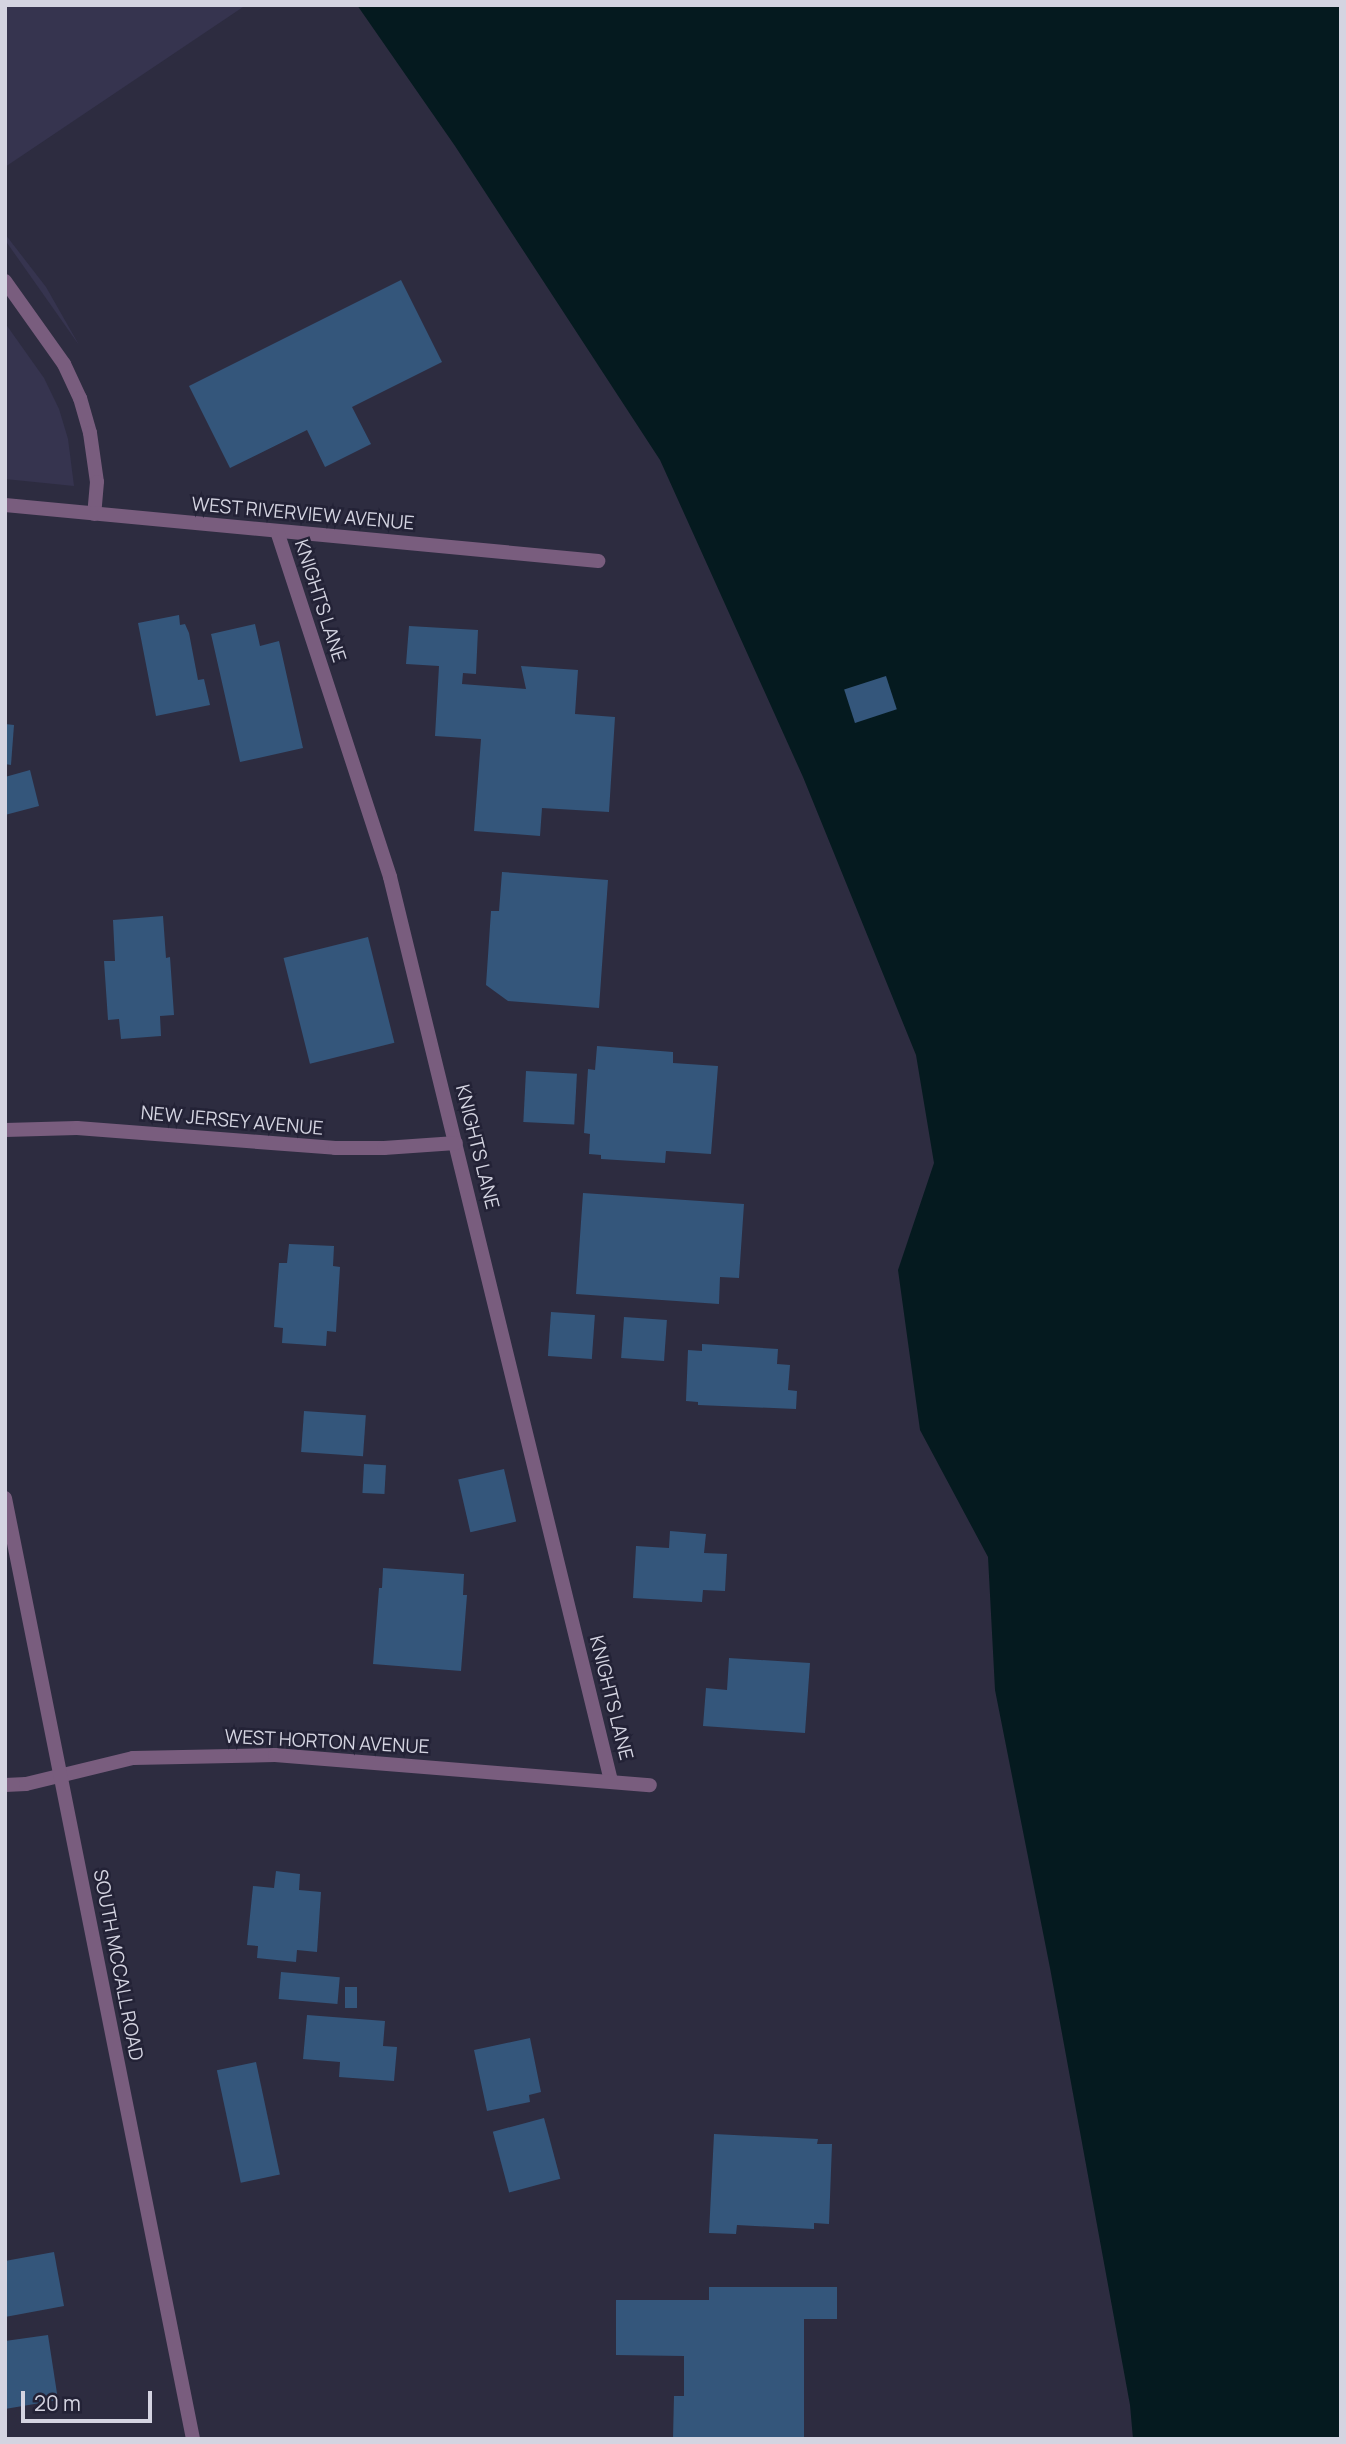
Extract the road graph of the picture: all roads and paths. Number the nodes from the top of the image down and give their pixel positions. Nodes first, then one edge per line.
1 (5, 281) edge
2 (5, 505) edge
3 (94, 514) junction
4 (277, 531) junction
5 (598, 561) dead end
6 (5, 1129) edge
7 (456, 1143) junction
8 (5, 1498) edge
9 (62, 1775) junction
10 (611, 1781) junction
11 (5, 1785) edge
12 (650, 1785) dead end
13 (193, 2439) edge

1 - 3 street
2 - 3 street, WEST RIVERVIEW AVENUE
3 - 4 street, WEST RIVERVIEW AVENUE
4 - 5 street, WEST RIVERVIEW AVENUE
4 - 7 street, KNIGHTS LANE
6 - 7 street, NEW JERSEY AVENUE
7 - 10 street, KNIGHTS LANE
8 - 9 street, SOUTH MCCALL ROAD
9 - 10 street, WEST HORTON AVENUE
9 - 11 street, WEST HORTON AVENUE
9 - 13 street, SOUTH MCCALL ROAD
10 - 12 street, WEST HORTON AVENUE

